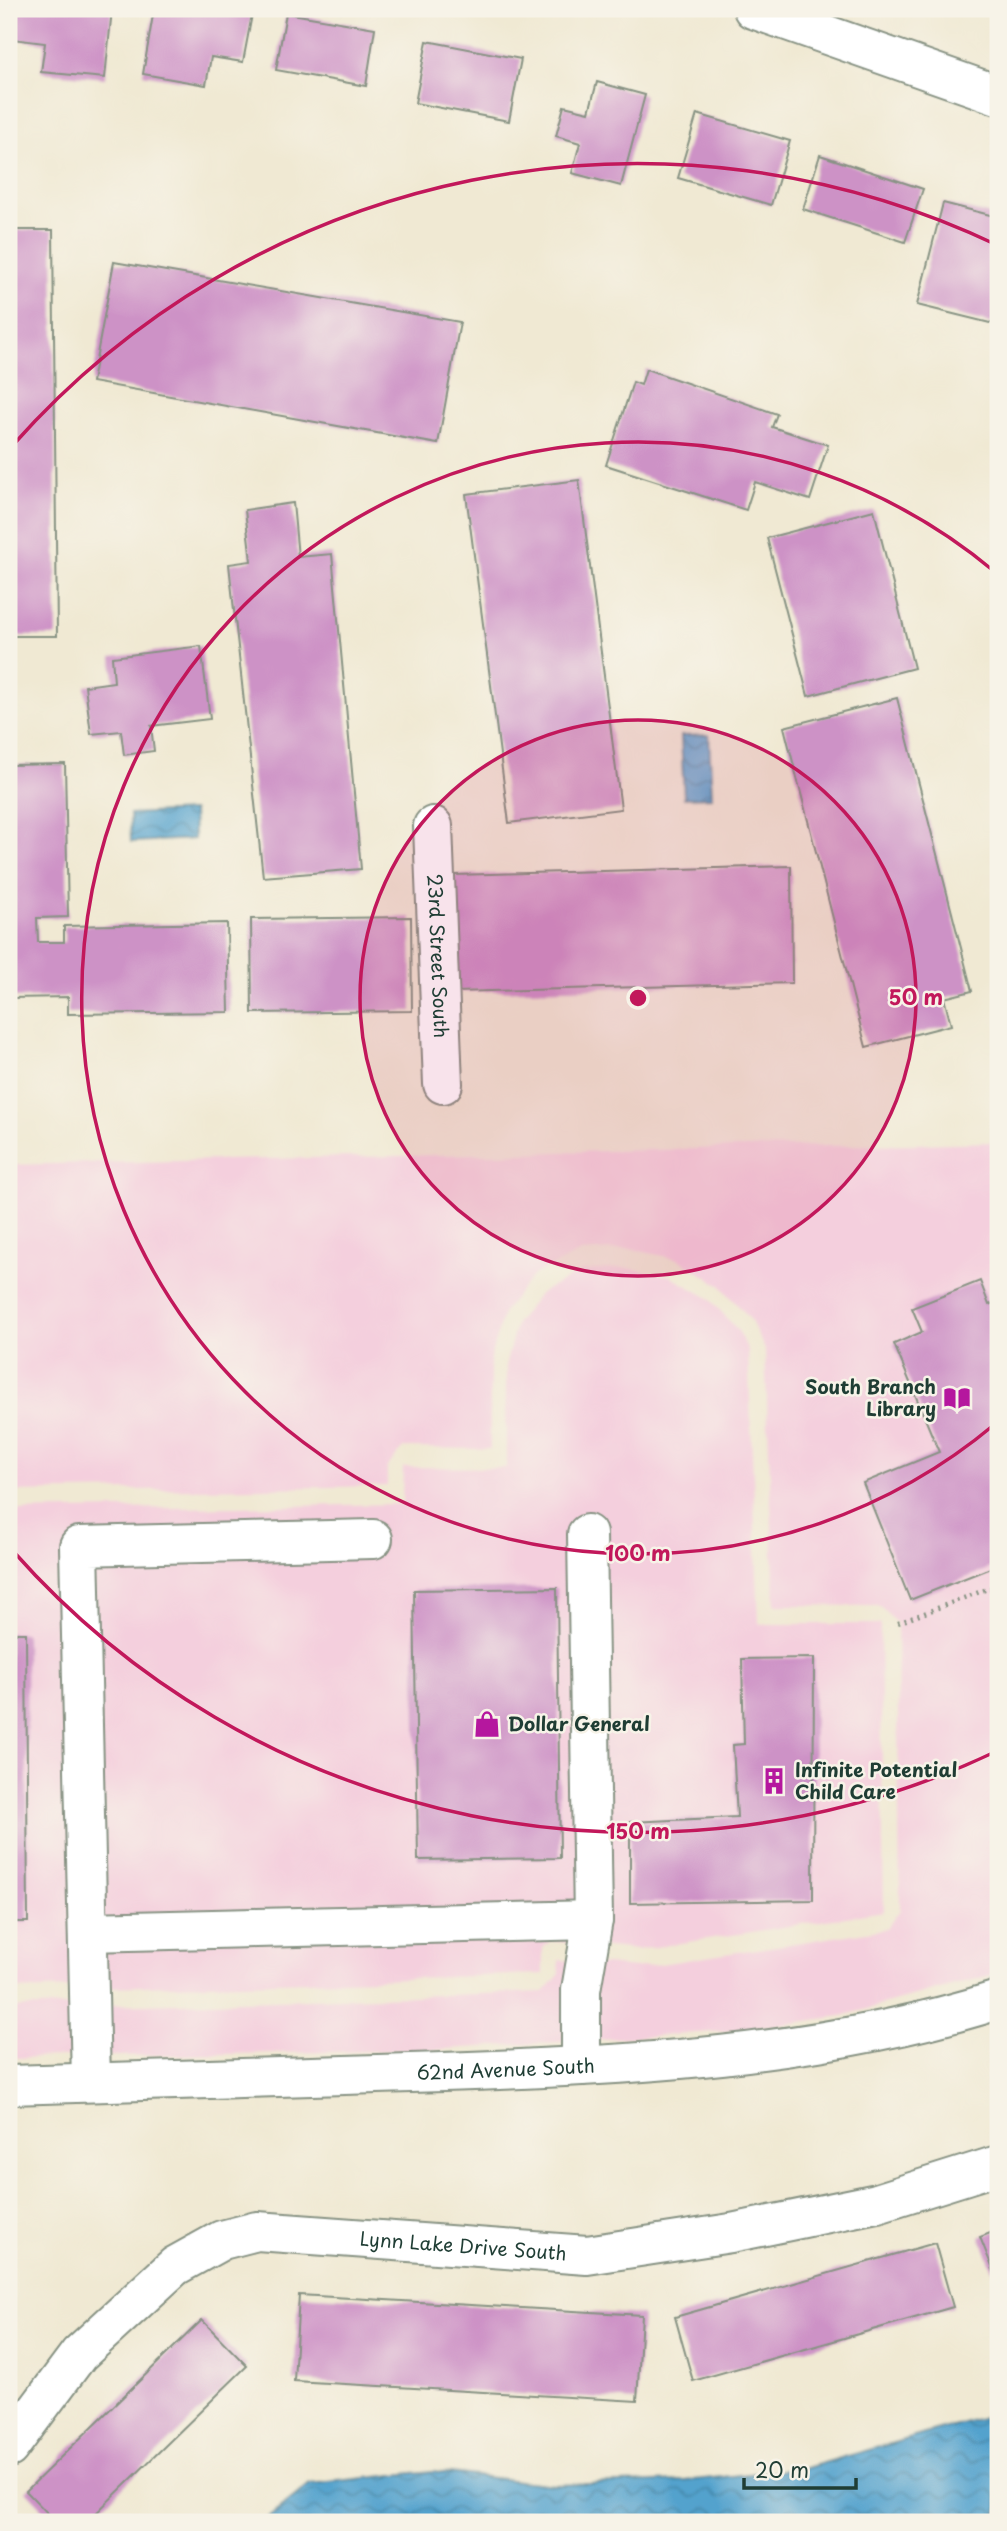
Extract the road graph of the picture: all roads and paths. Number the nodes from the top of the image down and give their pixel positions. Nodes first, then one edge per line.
1 (753, 9) edge
2 (998, 95) edge
3 (433, 826) dead end
4 (443, 1084) dead end
5 (587, 1534) dead end
6 (373, 1539) dead end
7 (998, 1585) edge
8 (991, 1588) junction
9 (998, 1606) edge
10 (898, 1623) dead end
11 (593, 1920) junction
12 (89, 1932) junction
13 (998, 2000) edge
14 (581, 2066) junction
15 (91, 2082) junction
16 (9, 2085) edge
17 (998, 2165) edge
18 (9, 2448) edge

1 - 2 street
3 - 4 street, 23rd Street South
5 - 11 street
6 - 12 street
7 - 8 path
8 - 9 path
8 - 10 path
11 - 12 street
11 - 14 street
12 - 15 street
13 - 14 street, 62nd Avenue South
14 - 15 street, 62nd Avenue South
15 - 16 street, 62nd Avenue South
17 - 18 street, Lynn Lake Drive South

